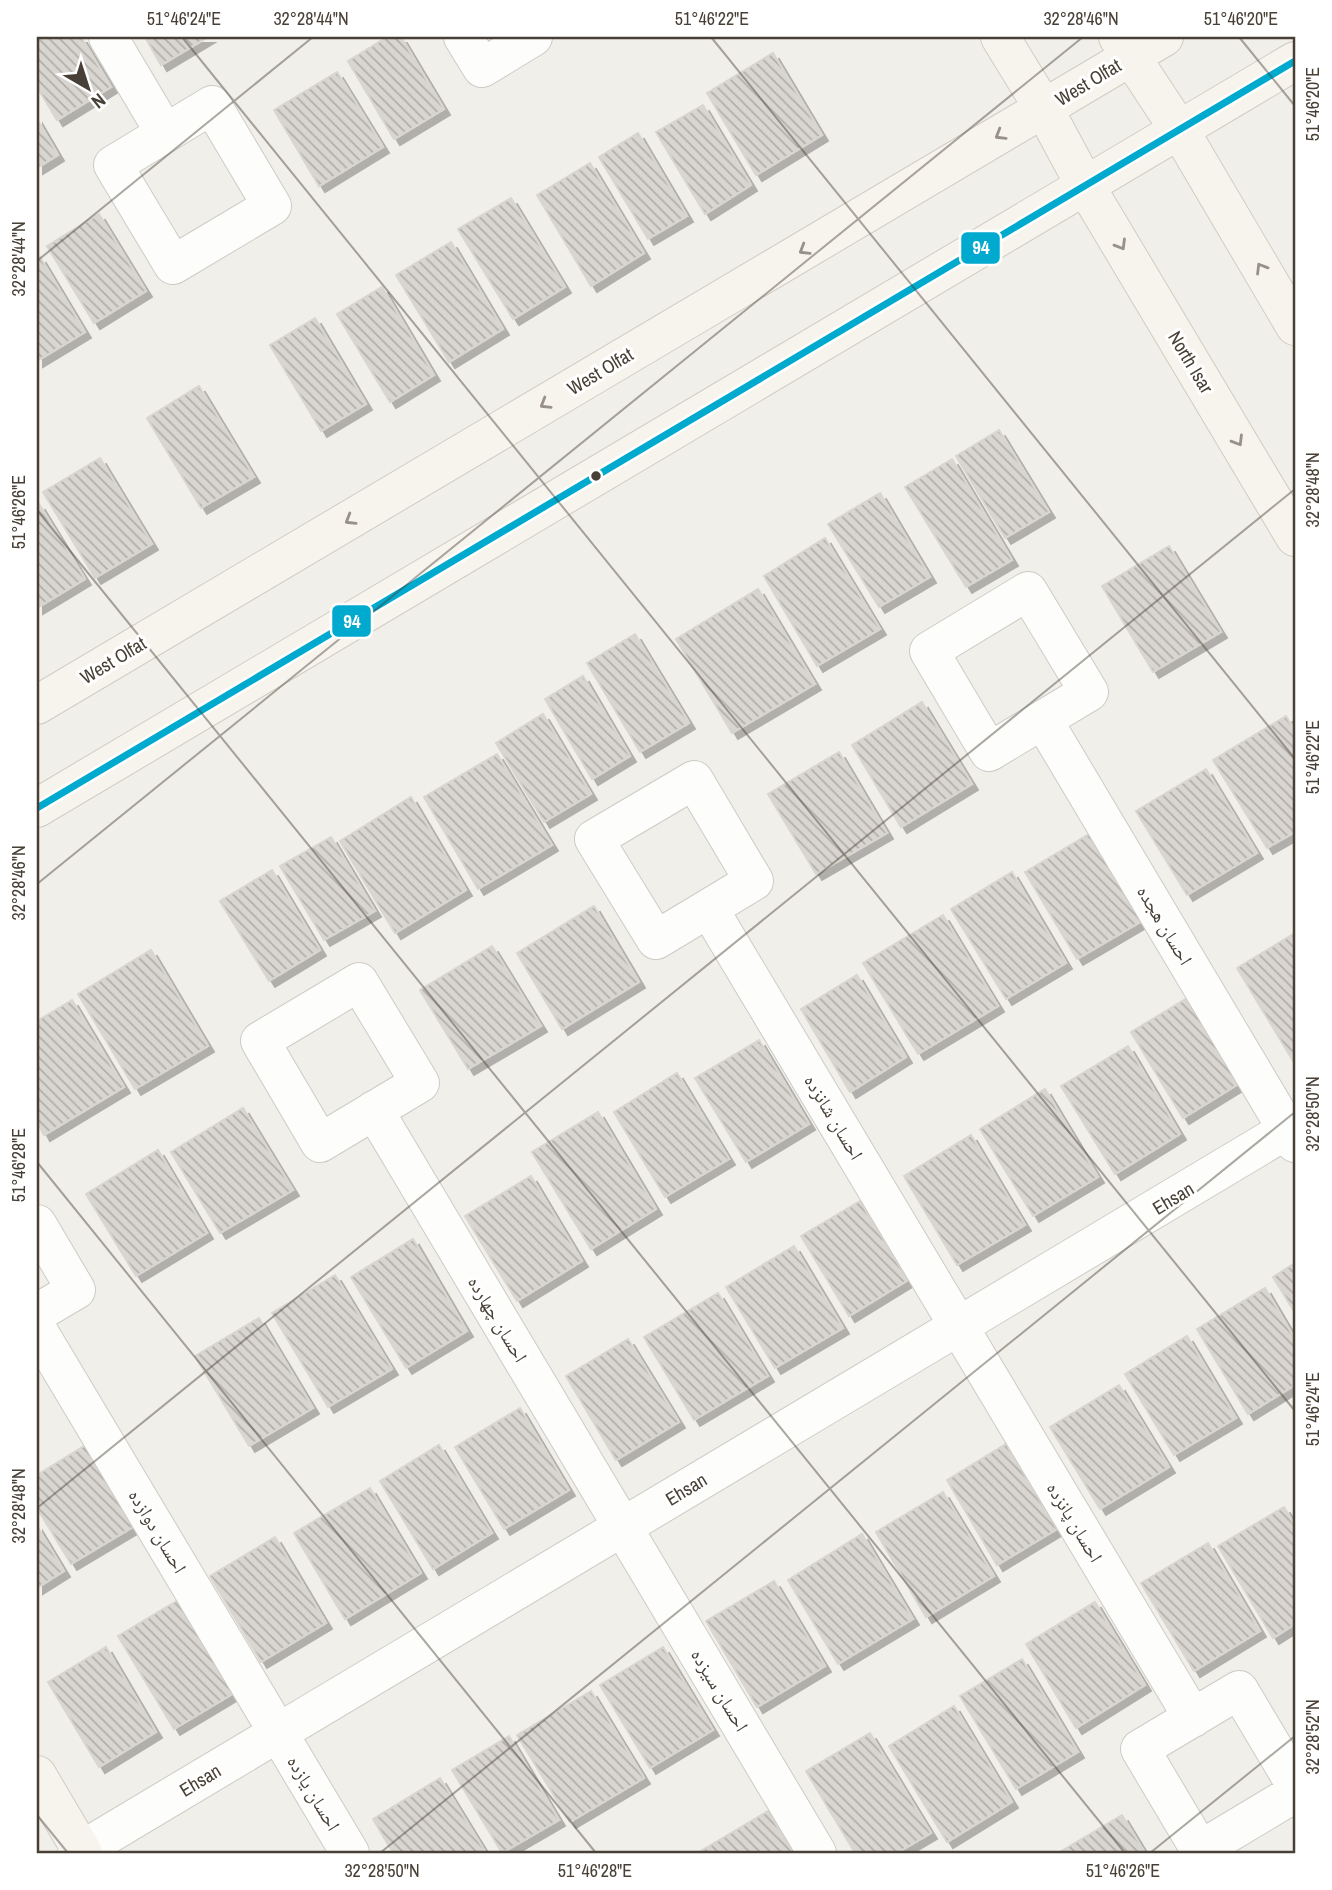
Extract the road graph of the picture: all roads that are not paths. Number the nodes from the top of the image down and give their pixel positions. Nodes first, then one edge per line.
1 (108, 37) edge
2 (463, 37) edge
3 (533, 37) edge
4 (1000, 37) edge
5 (1164, 37) edge
6 (1124, 47) edge
7 (1295, 61) edge
8 (1044, 109) junction
9 (1180, 131) junction
10 (165, 133) dead end
11 (1086, 187) junction
12 (1295, 326) edge
13 (1295, 537) edge
14 (37, 705) edge
15 (1043, 720) dead end
16 (37, 808) edge
17 (709, 909) dead end
18 (374, 1110) dead end
19 (1292, 1132) edge
20 (37, 1224) edge
21 (37, 1313) edge
22 (958, 1326) junction
23 (37, 1329) edge
24 (623, 1527) junction
25 (1193, 1718) junction
26 (278, 1733) junction
27 (37, 1775) edge
28 (1295, 1784) edge
29 (1295, 1793) edge
30 (81, 1852) edge
31 (350, 1853) edge
32 (817, 1853) edge

1 - 10 street
2 - 3 street
4 - 8 main road, North Isar
5 - 6 main road, West Olfat
6 - 8 main road, West Olfat
6 - 9 main road
7 - 9 main road
8 - 11 main road, North Isar
8 -> 14 main road, West Olfat
9 - 11 main road
12 -> 9 main road
11 -> 13 main road, North Isar
11 - 16 main road
15 - 19 street, احسان هجده
17 - 22 street, احسان شانزده
18 - 24 street, احسان چهارده
19 - 22 street, Ehsan
20 - 21 street
22 - 24 street, Ehsan
22 - 25 street, احسان پانزده
23 - 26 street, احسان دوازده
24 - 26 street, Ehsan
24 - 32 street, احسان سیزده
25 - 28 street
25 - 29 street
26 - 30 street, Ehsan
26 - 31 street, احسان یازده
27 - 30 main road

